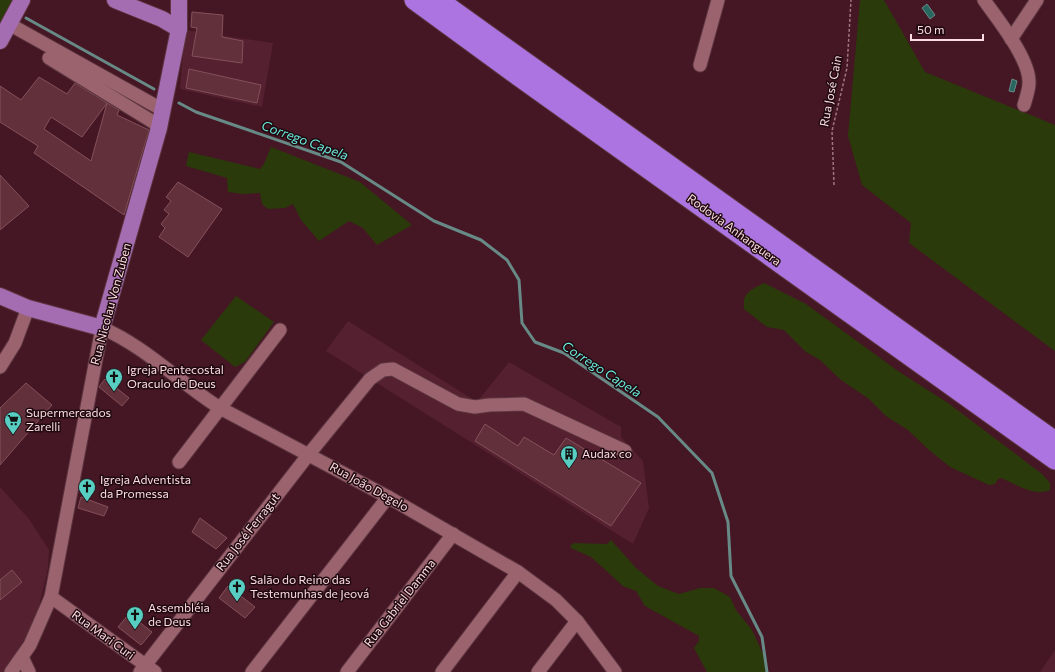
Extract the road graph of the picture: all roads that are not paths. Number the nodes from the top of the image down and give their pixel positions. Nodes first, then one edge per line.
1 (22, 0) edge
2 (115, 0) edge
3 (178, 0) edge
4 (414, 0) edge
5 (439, 0) edge
6 (718, 0) edge
7 (984, 0) edge
8 (1037, 0) edge
9 (162, 18) junction
10 (10, 24) junction
11 (178, 29) junction
12 (1011, 39) junction
13 (0, 41) edge
14 (49, 58) dead end
15 (700, 65) dead end
16 (1024, 104) dead end
17 (164, 110) junction
18 (159, 128) junction
19 (0, 296) edge
20 (28, 308) junction
21 (102, 328) junction
22 (280, 330) dead end
23 (0, 367) edge
24 (220, 408) junction
25 (1055, 440) edge
26 (625, 452) dead end
27 (309, 454) junction
28 (1055, 460) edge
29 (179, 462) dead end
30 (388, 497) junction
31 (453, 534) junction
32 (518, 572) junction
33 (51, 597) junction
34 (577, 621) junction
35 (22, 657) junction
36 (147, 670) edge
37 (11, 672) edge
38 (29, 672) edge
39 (252, 672) edge
40 (347, 672) edge
41 (442, 672) edge
42 (538, 672) edge
43 (615, 672) edge

1 - 10 main road
2 - 9 main road
3 - 9 main road
3 - 11 main road, Rua Nicolau Von Zuben
4 - 28 highway, Rodovia Anhanguera
5 - 25 highway, Rodovia Anhanguera
6 - 15 street
7 - 12 street
8 - 12 street
9 - 11 main road
10 - 13 main road
10 - 17 street
11 - 17 main road, Rua Nicolau Von Zuben
12 - 16 street
14 - 18 street
17 - 18 main road, Rua Nicolau Von Zuben
18 - 21 main road, Rua Nicolau Von Zuben
19 - 20 main road
20 - 21 main road
20 - 23 street
21 - 24 street, Rua João Degelo
21 - 33 street, Rua Nicolau Von Zuben
22 - 24 street
24 - 27 street, Rua João Degelo
24 - 29 street
26 - 27 street, Rua José Ferragut
27 - 30 street, Rua João Degelo
27 - 36 street, Rua José Ferragut
30 - 31 street, Rua João Degelo
30 - 39 street
31 - 32 street, Rua João Degelo
31 - 40 street, Rua Gabriel Damma
32 - 34 street, Rua João Degelo
32 - 41 street
33 - 35 street, Rua Nicolau Von Zuben
33 - 36 street, Rua Mari Curi
34 - 42 street
34 - 43 street, Rua João Degelo
35 - 37 street, Rua Nicolau Von Zuben
35 - 38 street

